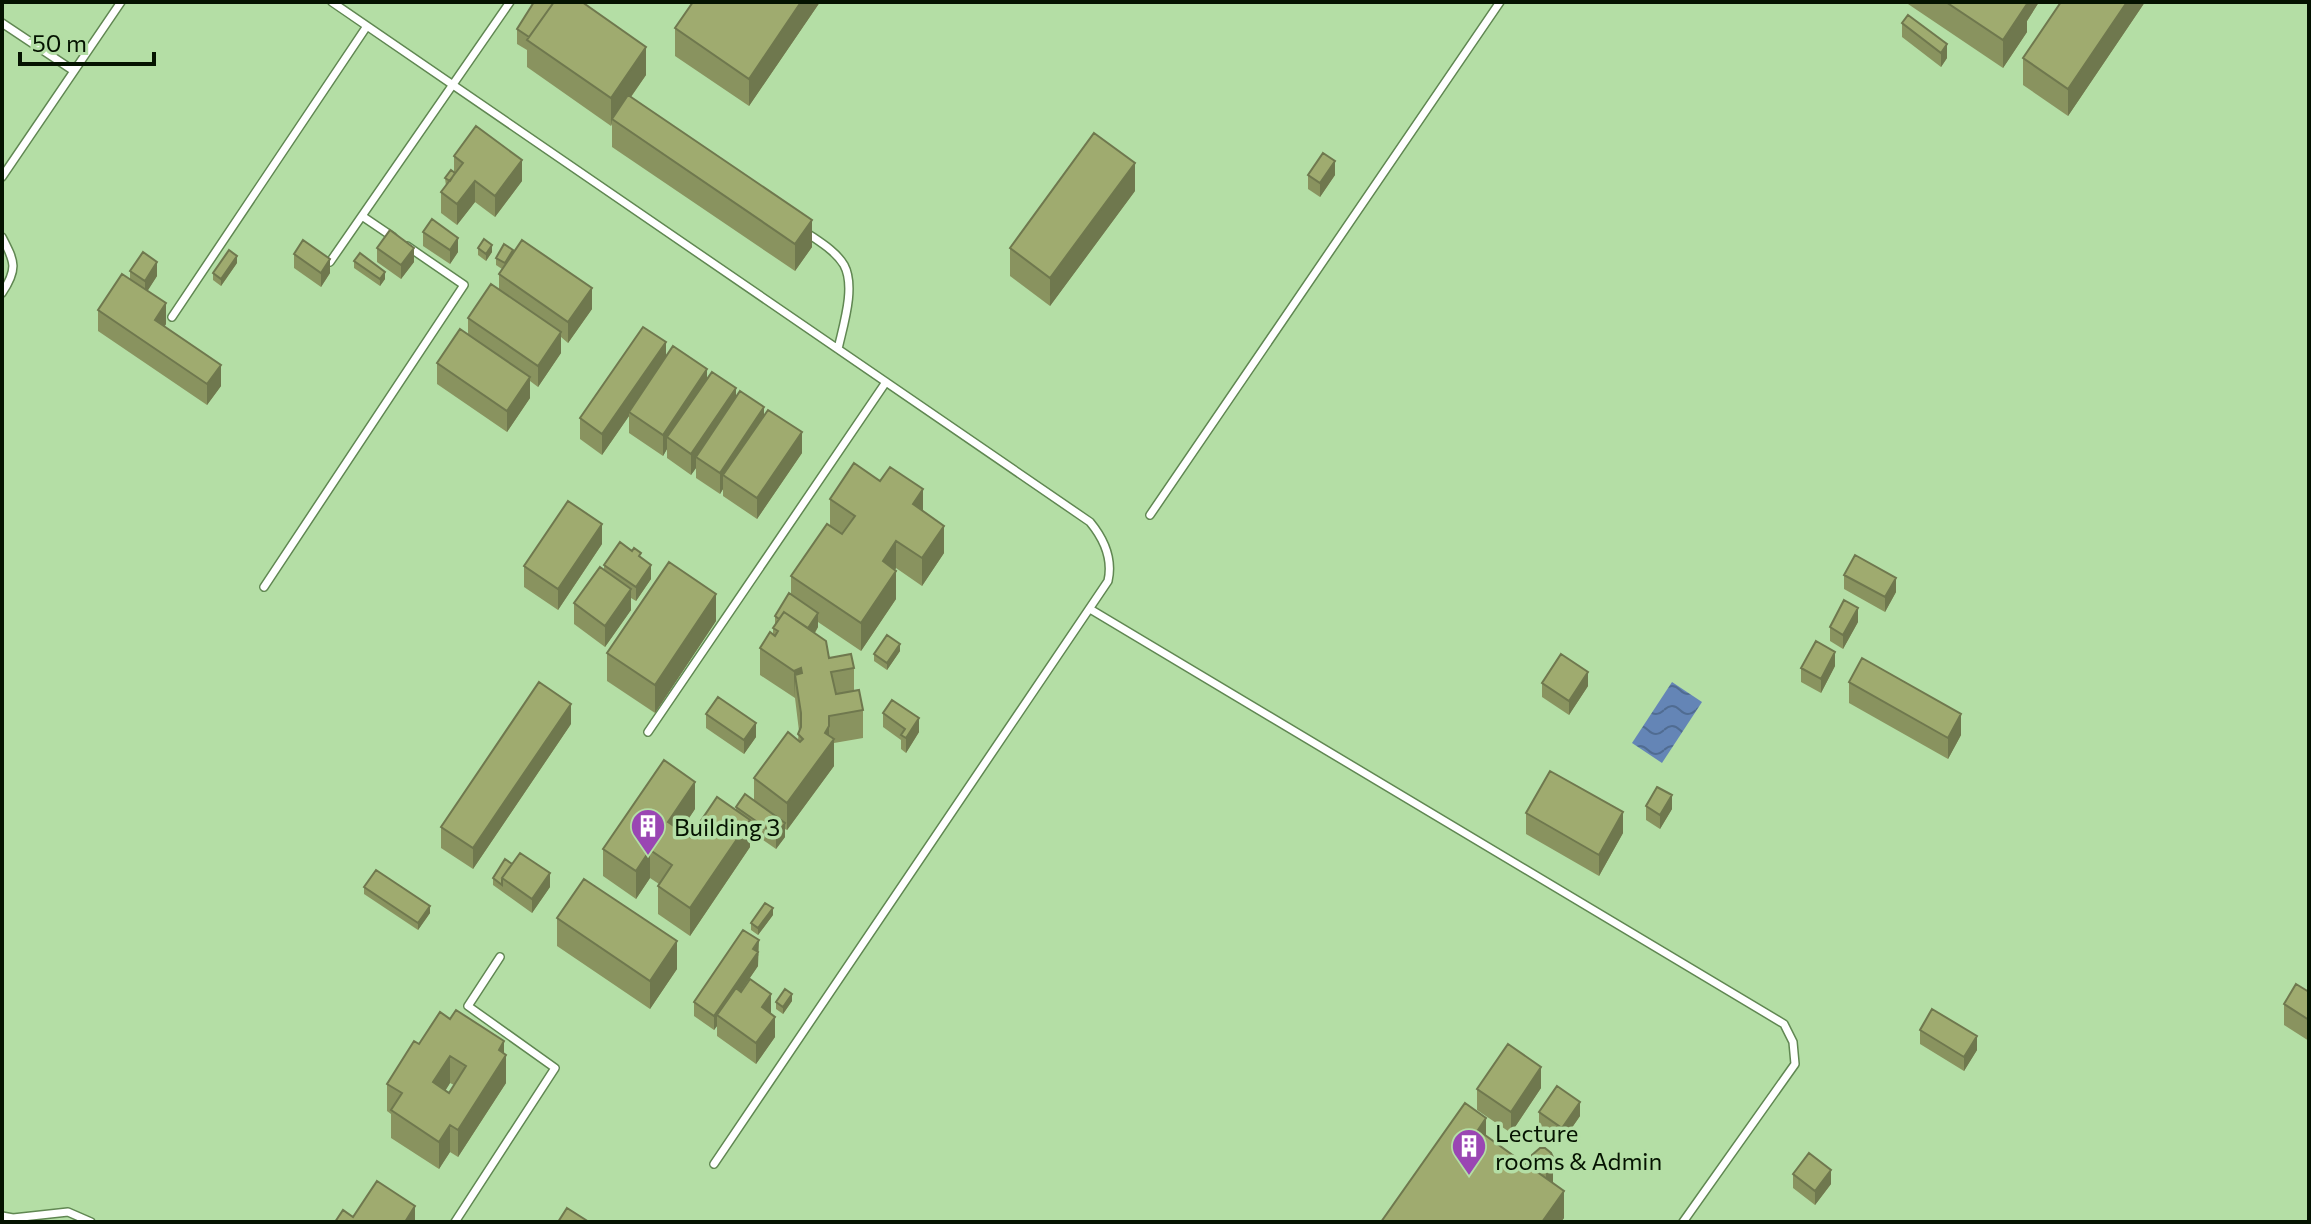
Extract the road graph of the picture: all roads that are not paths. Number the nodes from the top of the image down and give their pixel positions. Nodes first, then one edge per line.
1 (121, 2) edge
2 (332, 2) edge
3 (510, 2) edge
4 (1500, 2) edge
5 (2, 23) edge
6 (367, 26) junction
7 (74, 71) junction
8 (453, 85) junction
9 (2, 177) edge
10 (362, 216) junction
11 (794, 224) edge
12 (2, 237) edge
13 (330, 262) edge
14 (2, 293) edge
15 (172, 317) dead end
16 (838, 349) junction
17 (886, 382) junction
18 (1150, 515) dead end
19 (264, 587) dead end
20 (1090, 609) junction
21 (648, 732) dead end
22 (500, 957) dead end
23 (714, 1164) dead end
24 (2, 1216) edge
25 (91, 1222) edge
26 (455, 1222) edge
27 (1683, 1222) edge

1 - 7 lane
2 - 6 lane
3 - 8 lane
4 - 18 lane
5 - 7 lane
6 - 8 lane
6 - 15 lane
7 - 9 lane
8 - 10 lane
8 - 16 lane
10 - 13 lane
10 - 19 lane
11 - 16 lane
12 - 14 lane
16 - 17 lane
17 - 20 lane
17 - 21 lane
20 - 23 lane
20 - 27 lane
22 - 26 lane
24 - 25 lane

